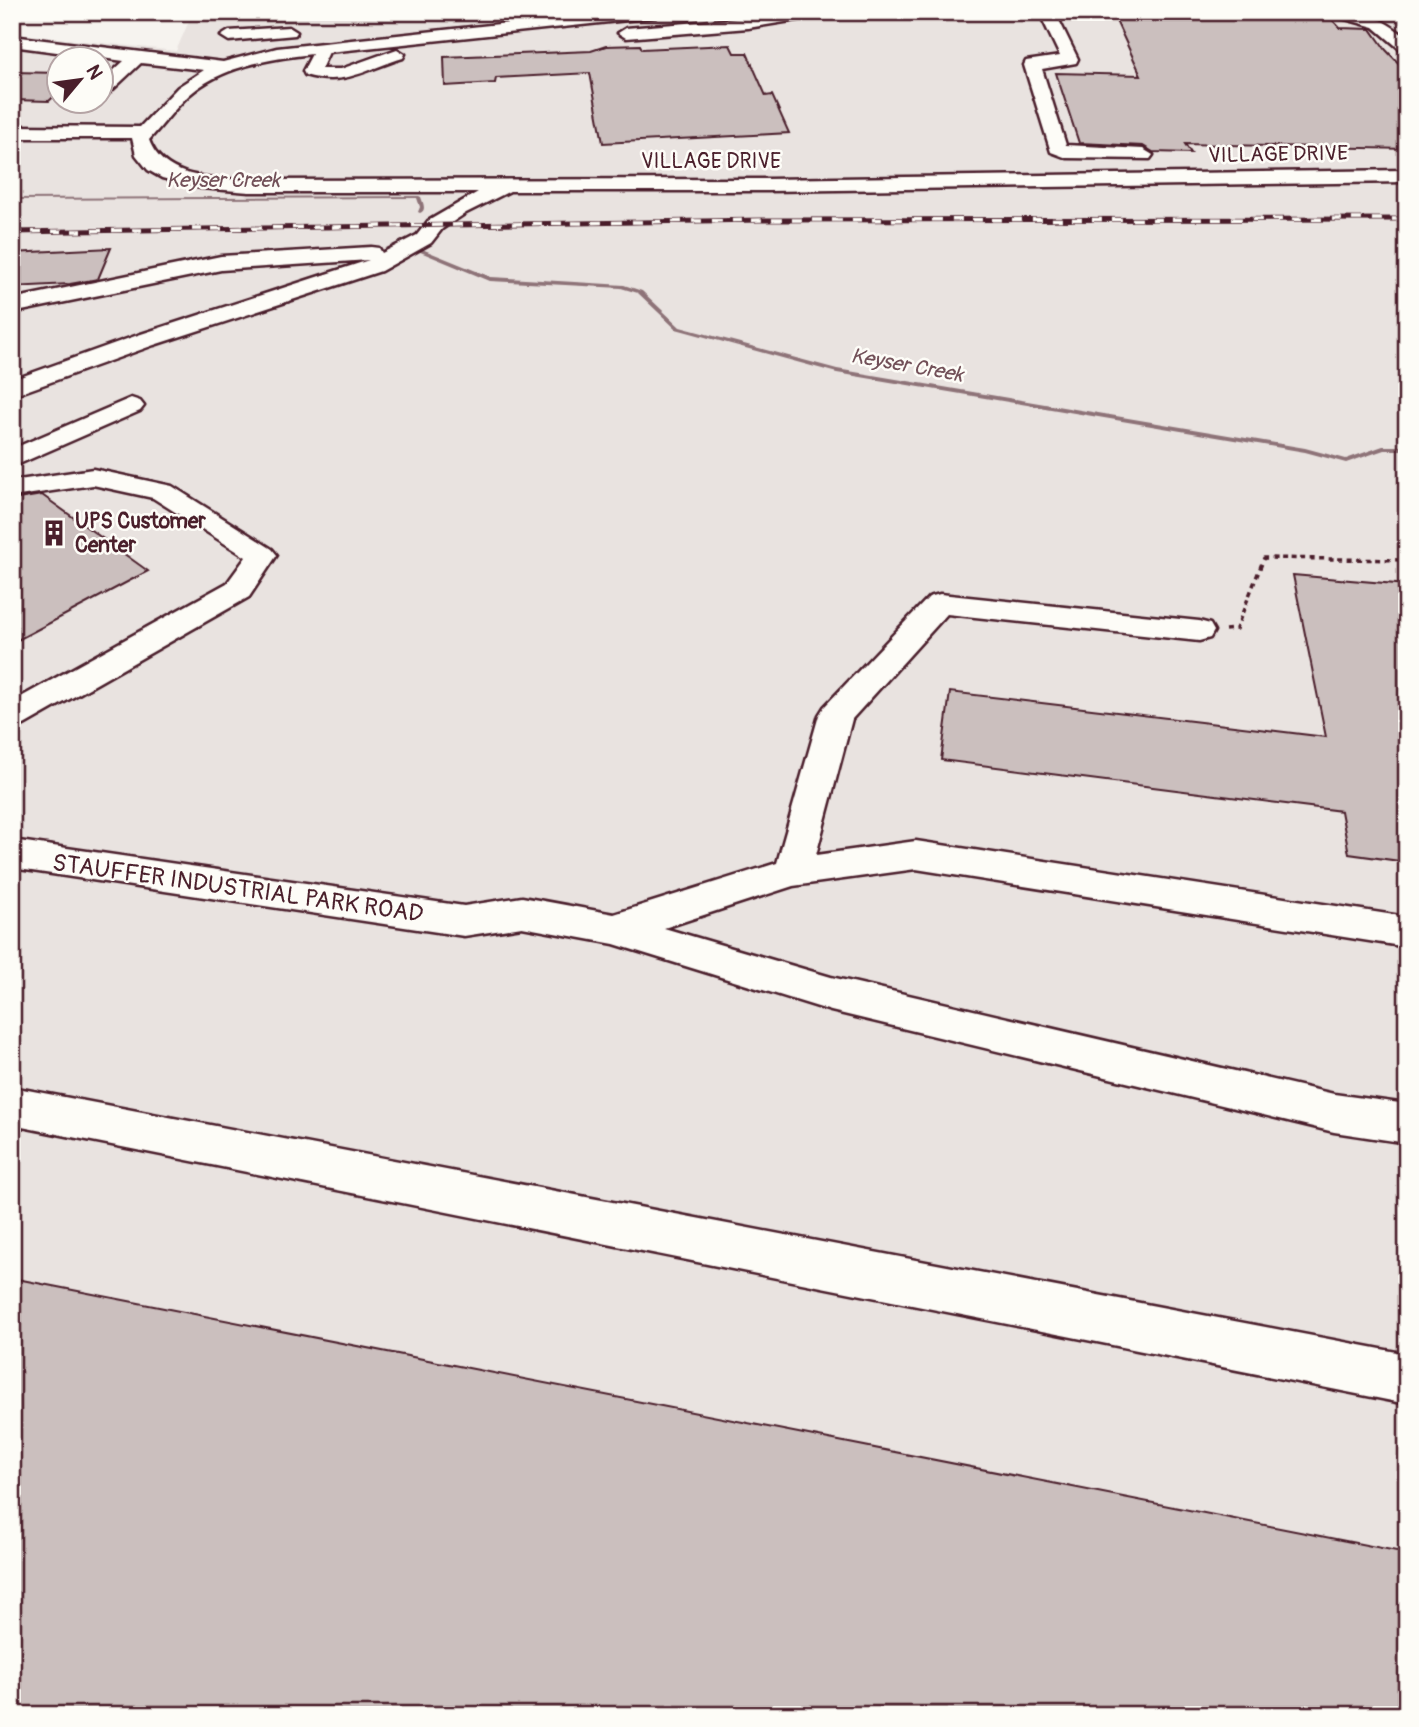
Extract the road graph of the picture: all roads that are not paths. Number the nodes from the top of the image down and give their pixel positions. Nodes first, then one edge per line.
1 (506, 12) edge
2 (656, 12) edge
3 (816, 12) edge
4 (1047, 12) edge
5 (1336, 12) edge
6 (399, 23) dead end
7 (308, 30) dead end
8 (229, 36) dead end
9 (12, 41) edge
10 (1407, 47) edge
11 (323, 48) junction
12 (137, 58) junction
13 (219, 68) junction
14 (116, 77) edge
15 (12, 132) edge
16 (146, 133) junction
17 (1159, 155) dead end
18 (1407, 176) edge
19 (437, 184) junction
20 (510, 184) junction
21 (458, 209) junction
22 (403, 249) junction
23 (12, 306) edge
24 (12, 389) edge
25 (131, 406) dead end
26 (12, 459) edge
27 (12, 489) edge
28 (1199, 631) road end
29 (12, 717) edge
30 (12, 855) edge
31 (793, 872) junction
32 (614, 929) junction
33 (1407, 932) edge
34 (12, 1105) edge
35 (1407, 1124) edge
36 (1407, 1379) edge

1 - 6 street
2 - 11 street
3 - 11 street
4 - 17 street
5 - 10 street
7 - 8 street
9 - 12 street
11 - 13 street
12 - 13 street
12 - 14 street
13 - 16 street
15 - 16 street
16 - 19 street, VILLAGE DRIVE
18 - 20 street, VILLAGE DRIVE
19 - 20 street, VILLAGE DRIVE
19 - 21 street
20 - 21 street
21 - 22 street
22 - 23 street
22 - 24 street
25 - 26 street
27 - 29 street
28 - 31 street
30 - 32 street, STAUFFER INDUSTRIAL PARK ROAD
31 - 32 street
31 - 33 street
32 - 35 street, STAUFFER INDUSTRIAL PARK ROAD
34 - 36 street

